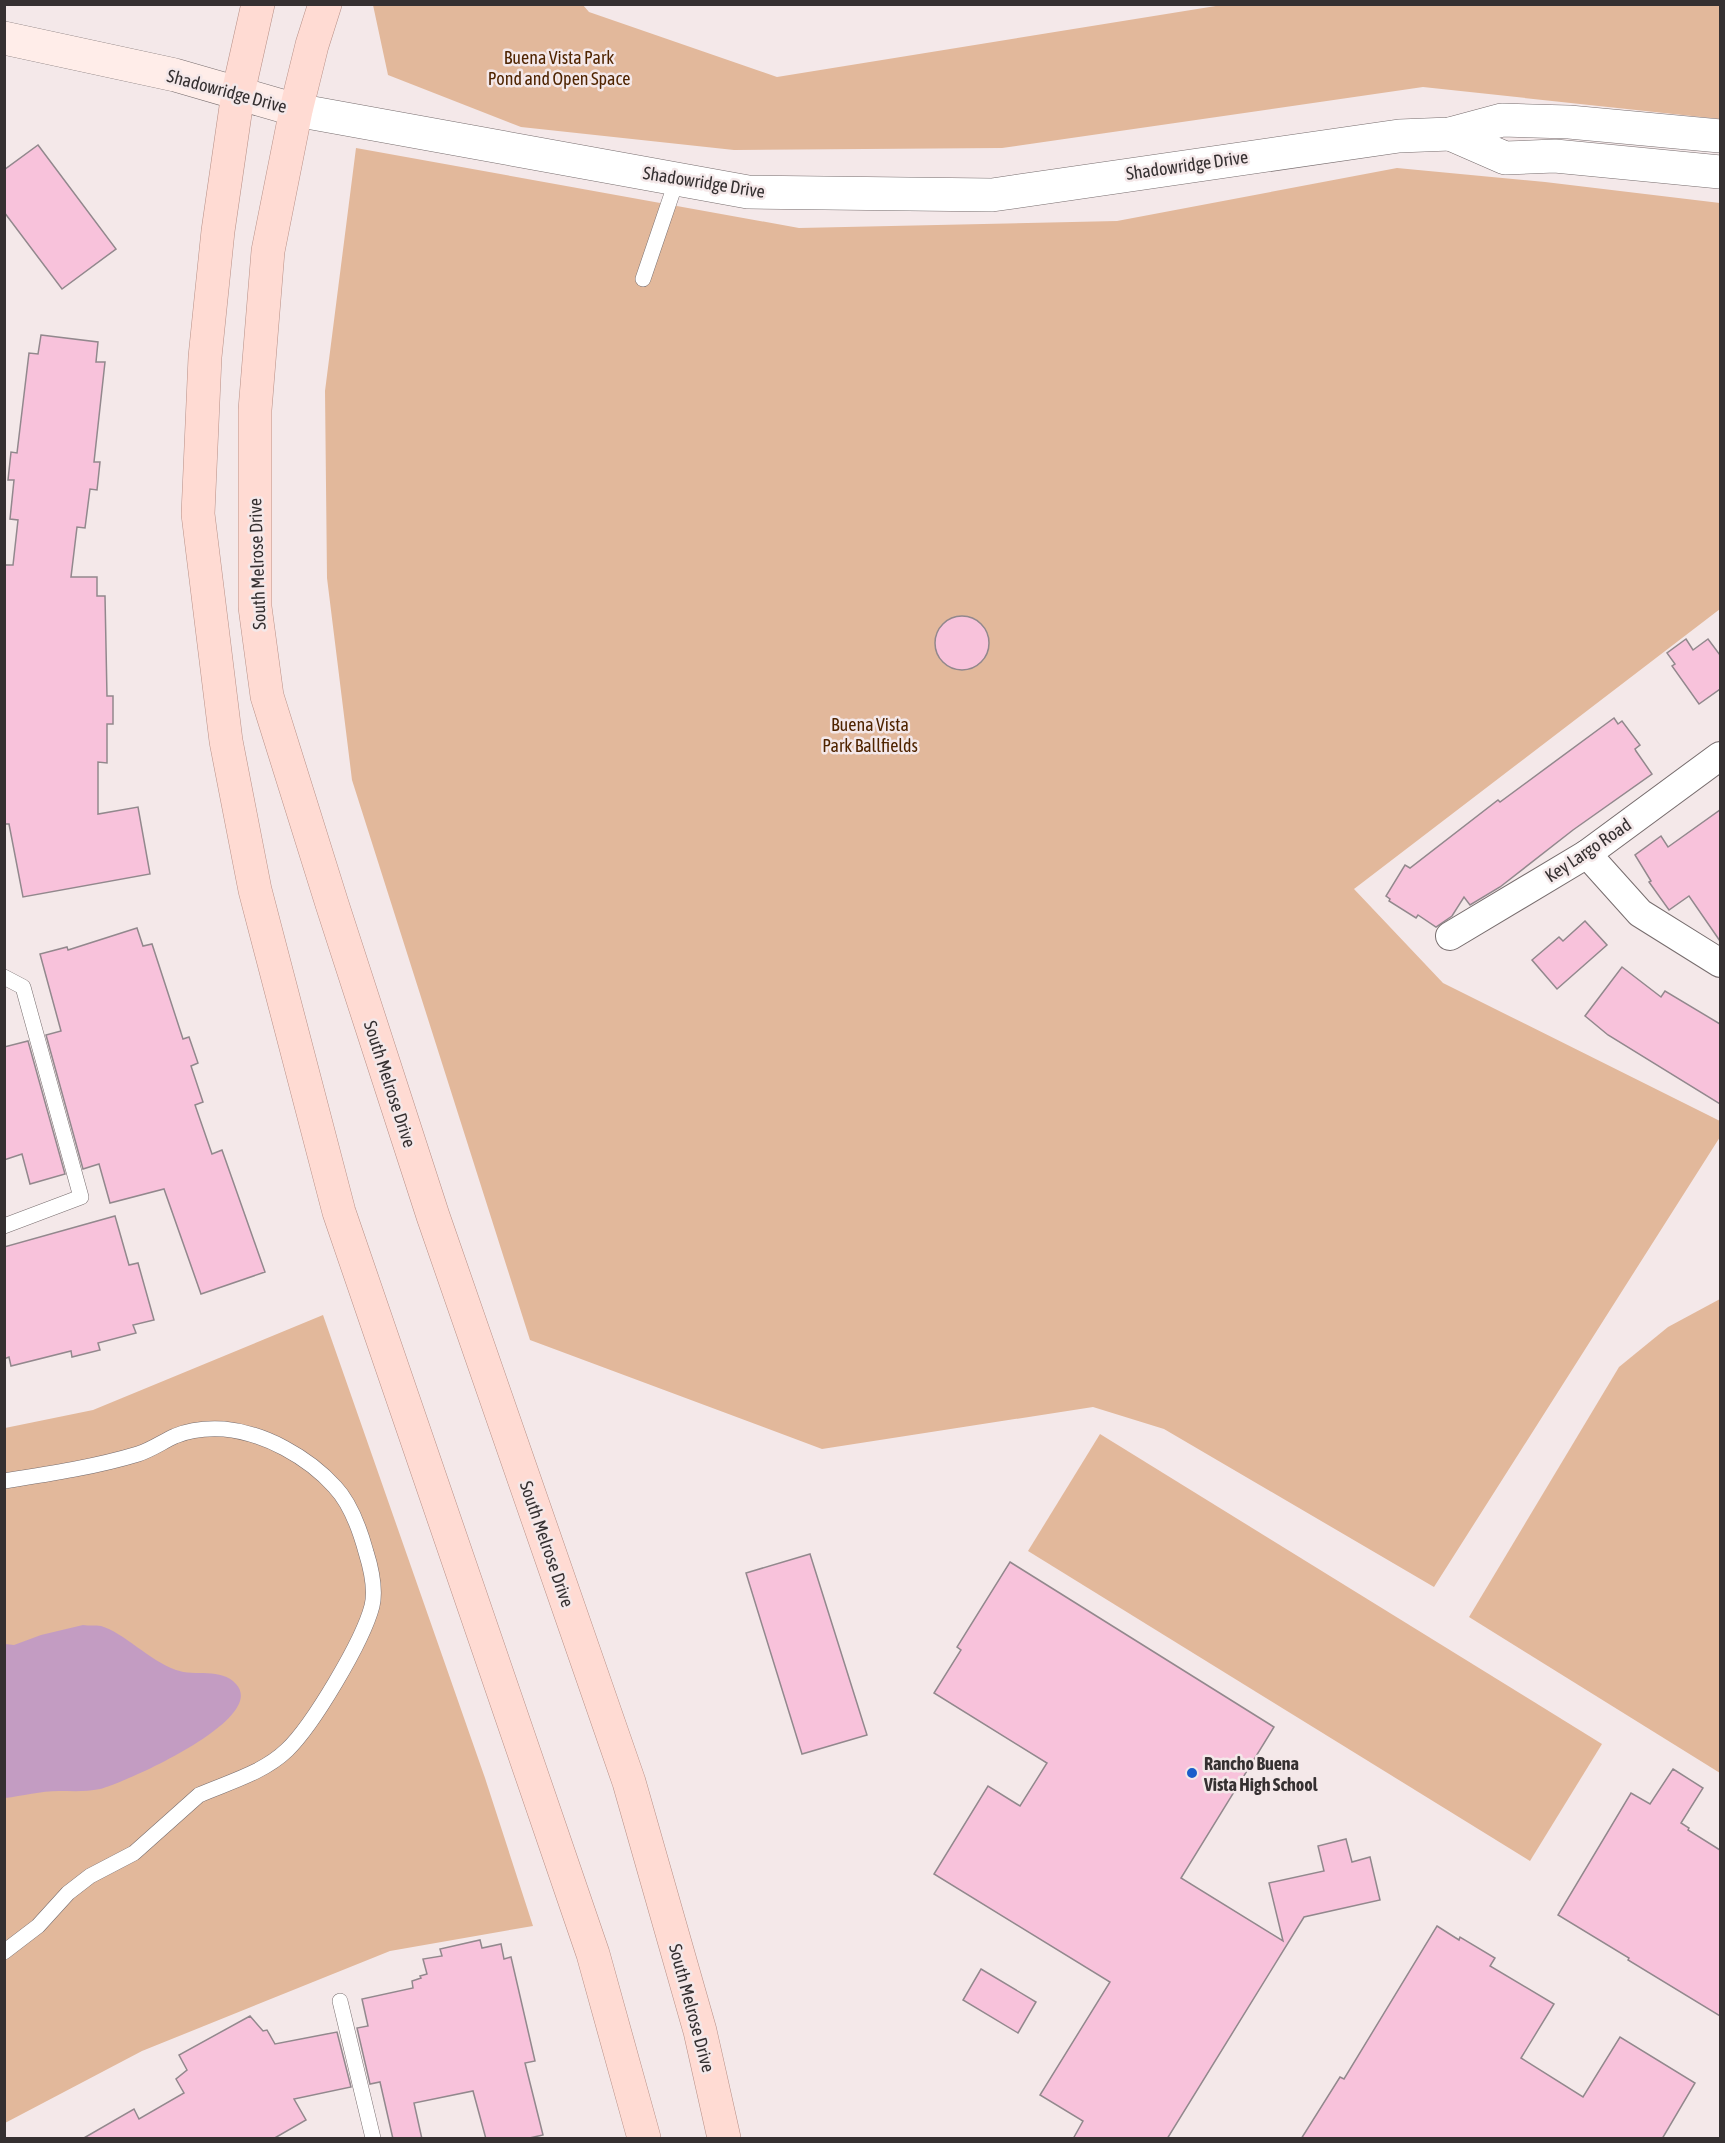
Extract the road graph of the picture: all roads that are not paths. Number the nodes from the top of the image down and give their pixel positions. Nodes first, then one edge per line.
1 (258, 4) edge
2 (325, 4) edge
3 (4, 38) edge
4 (238, 93) junction
5 (296, 110) junction
6 (1450, 134) junction
7 (1720, 136) edge
8 (1720, 172) edge
9 (677, 179) junction
10 (644, 279) dead end
11 (1720, 756) edge
12 (1587, 854) junction
13 (1450, 936) dead end
14 (1720, 963) edge
15 (4, 977) edge
16 (4, 1226) edge
17 (4, 1481) edge
18 (4, 1952) edge
19 (340, 2001) dead end
20 (373, 2139) edge
21 (644, 2139) edge
22 (724, 2139) edge

1 - 4 main road
2 - 5 main road, South Melrose Drive
3 - 4 main road, Shadowridge Drive
4 - 5 main road, Shadowridge Drive
4 - 21 main road
5 - 9 street, Shadowridge Drive
5 - 22 main road, South Melrose Drive
6 - 7 street, Shadowridge Drive
6 - 8 street, Shadowridge Drive
6 - 9 street, Shadowridge Drive
9 - 10 lane
11 - 12 street, Key Largo Road
12 - 13 street, Key Largo Road
12 - 14 street
15 - 16 lane
17 - 18 lane
19 - 20 lane

